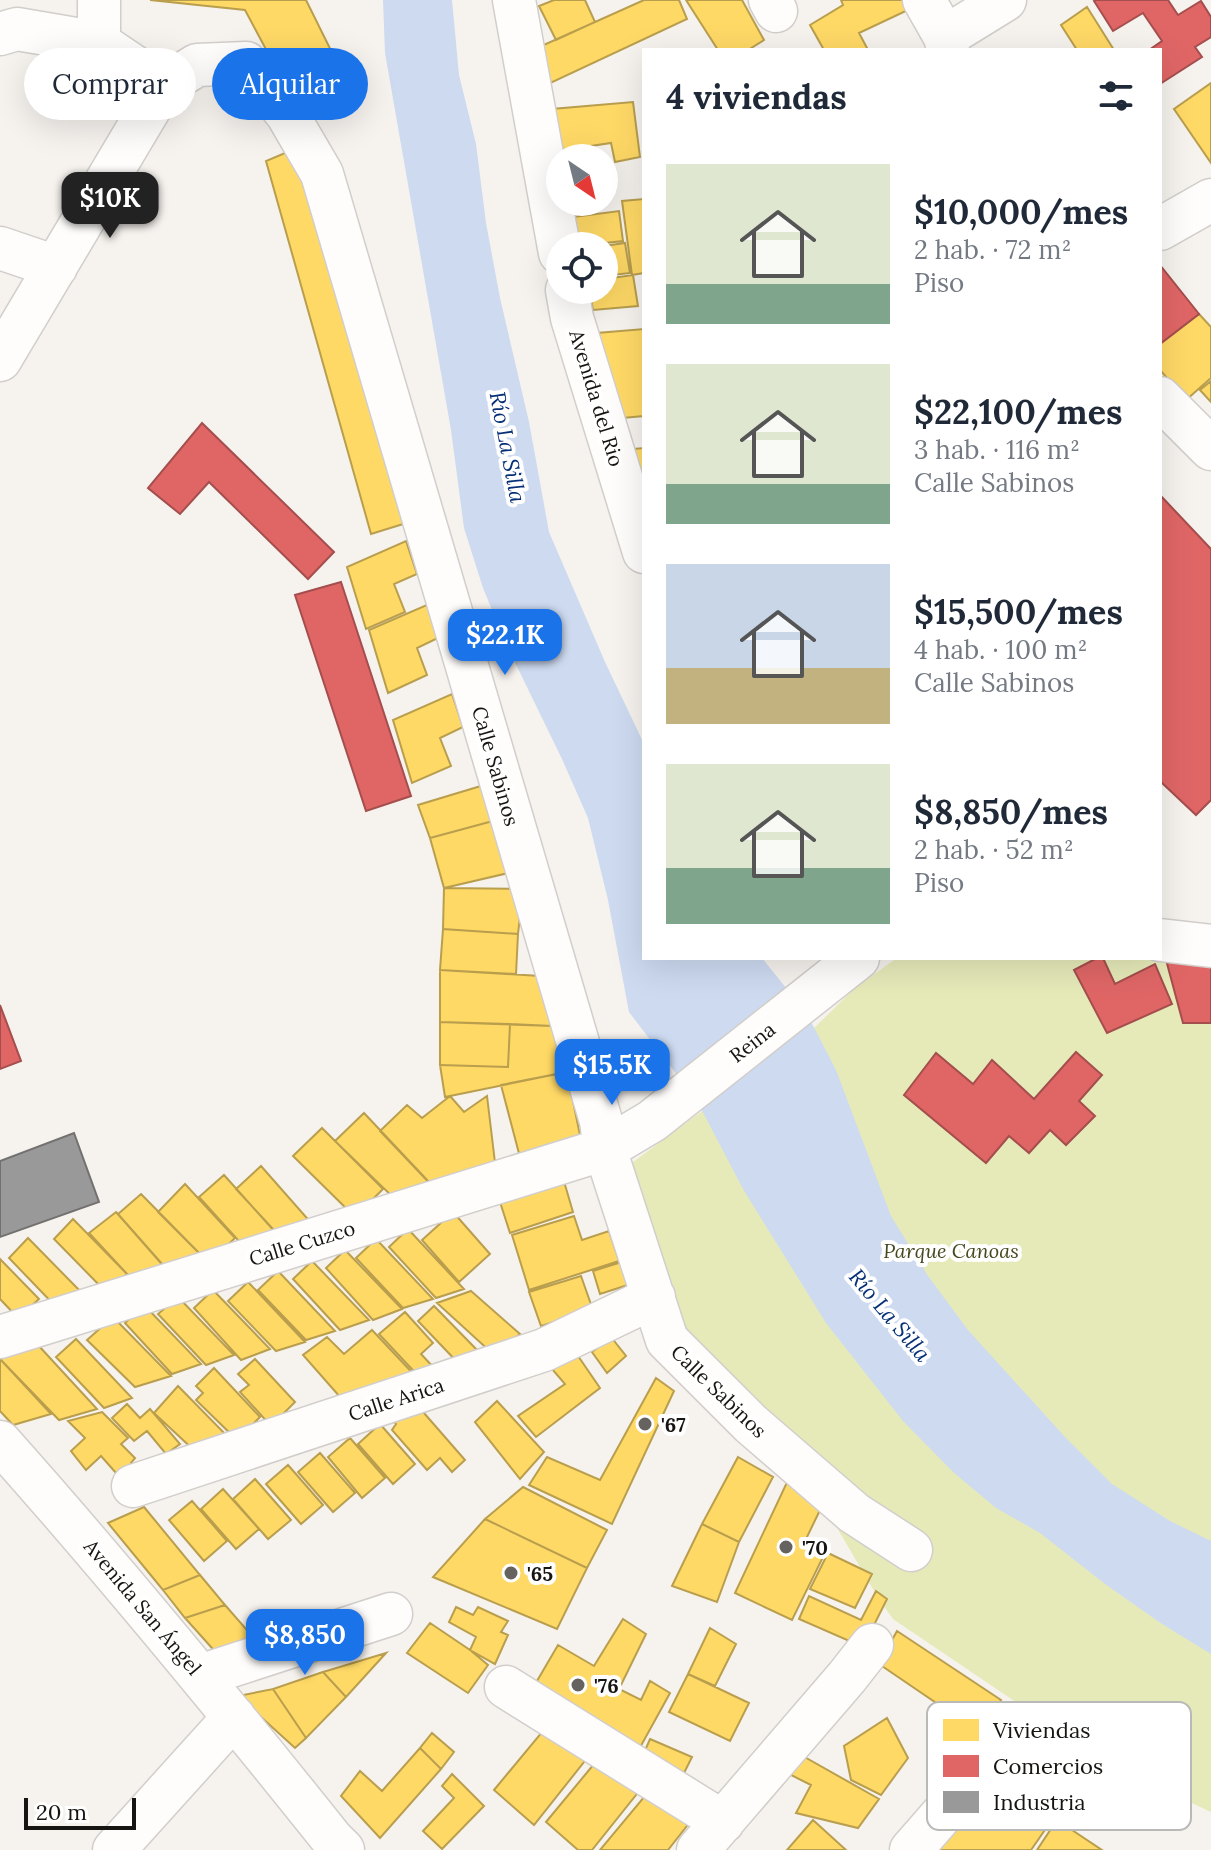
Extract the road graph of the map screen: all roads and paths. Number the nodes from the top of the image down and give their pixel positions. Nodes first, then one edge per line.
1 (99, 0) edge
2 (924, 0) edge
3 (1005, 0) edge
4 (516, 1) edge
5 (0, 34) edge
6 (99, 43) junction
7 (946, 44) edge
8 (106, 48) edge
9 (196, 66) edge
10 (143, 120) edge
11 (1211, 200) edge
12 (1162, 228) edge
13 (556, 232) edge
14 (0, 248) edge
15 (56, 267) junction
16 (570, 304) edge
17 (0, 360) edge
18 (1162, 400) edge
19 (1211, 449) edge
20 (642, 546) edge
21 (1162, 940) edge
22 (1211, 946) edge
23 (856, 960) edge
24 (605, 1149) junction
25 (654, 1297) junction
26 (0, 1337) edge
27 (0, 1442) edge
28 (133, 1486) dead end
29 (911, 1550) dead end
30 (391, 1614) dead end
31 (872, 1645) dead end
32 (200, 1676) junction
33 (506, 1687) dead end
34 (234, 1717) junction
35 (928, 1830) edge
36 (710, 1836) edge
37 (332, 1846) edge
38 (114, 1850) edge
39 (911, 1850) edge

1 - 6 street
2 - 7 street
3 - 7 street
4 - 13 street
5 - 6 street
6 - 8 street
9 - 24 street, Calle Sabinos
10 - 15 street
11 - 12 street
14 - 15 street
15 - 17 street
16 - 20 street, Avenida del Rio
18 - 19 street
21 - 22 street
23 - 24 street, Reina
24 - 25 street, Calle Sabinos
24 - 26 street, Calle Cuzco
25 - 28 street, Calle Arica
25 - 29 street, Calle Sabinos
27 - 32 street, Avenida San Ángel
30 - 32 street
31 - 36 street
32 - 34 street, Avenida San Ángel
33 - 36 street
34 - 37 street, Avenida San Ángel
34 - 38 street
35 - 39 street

